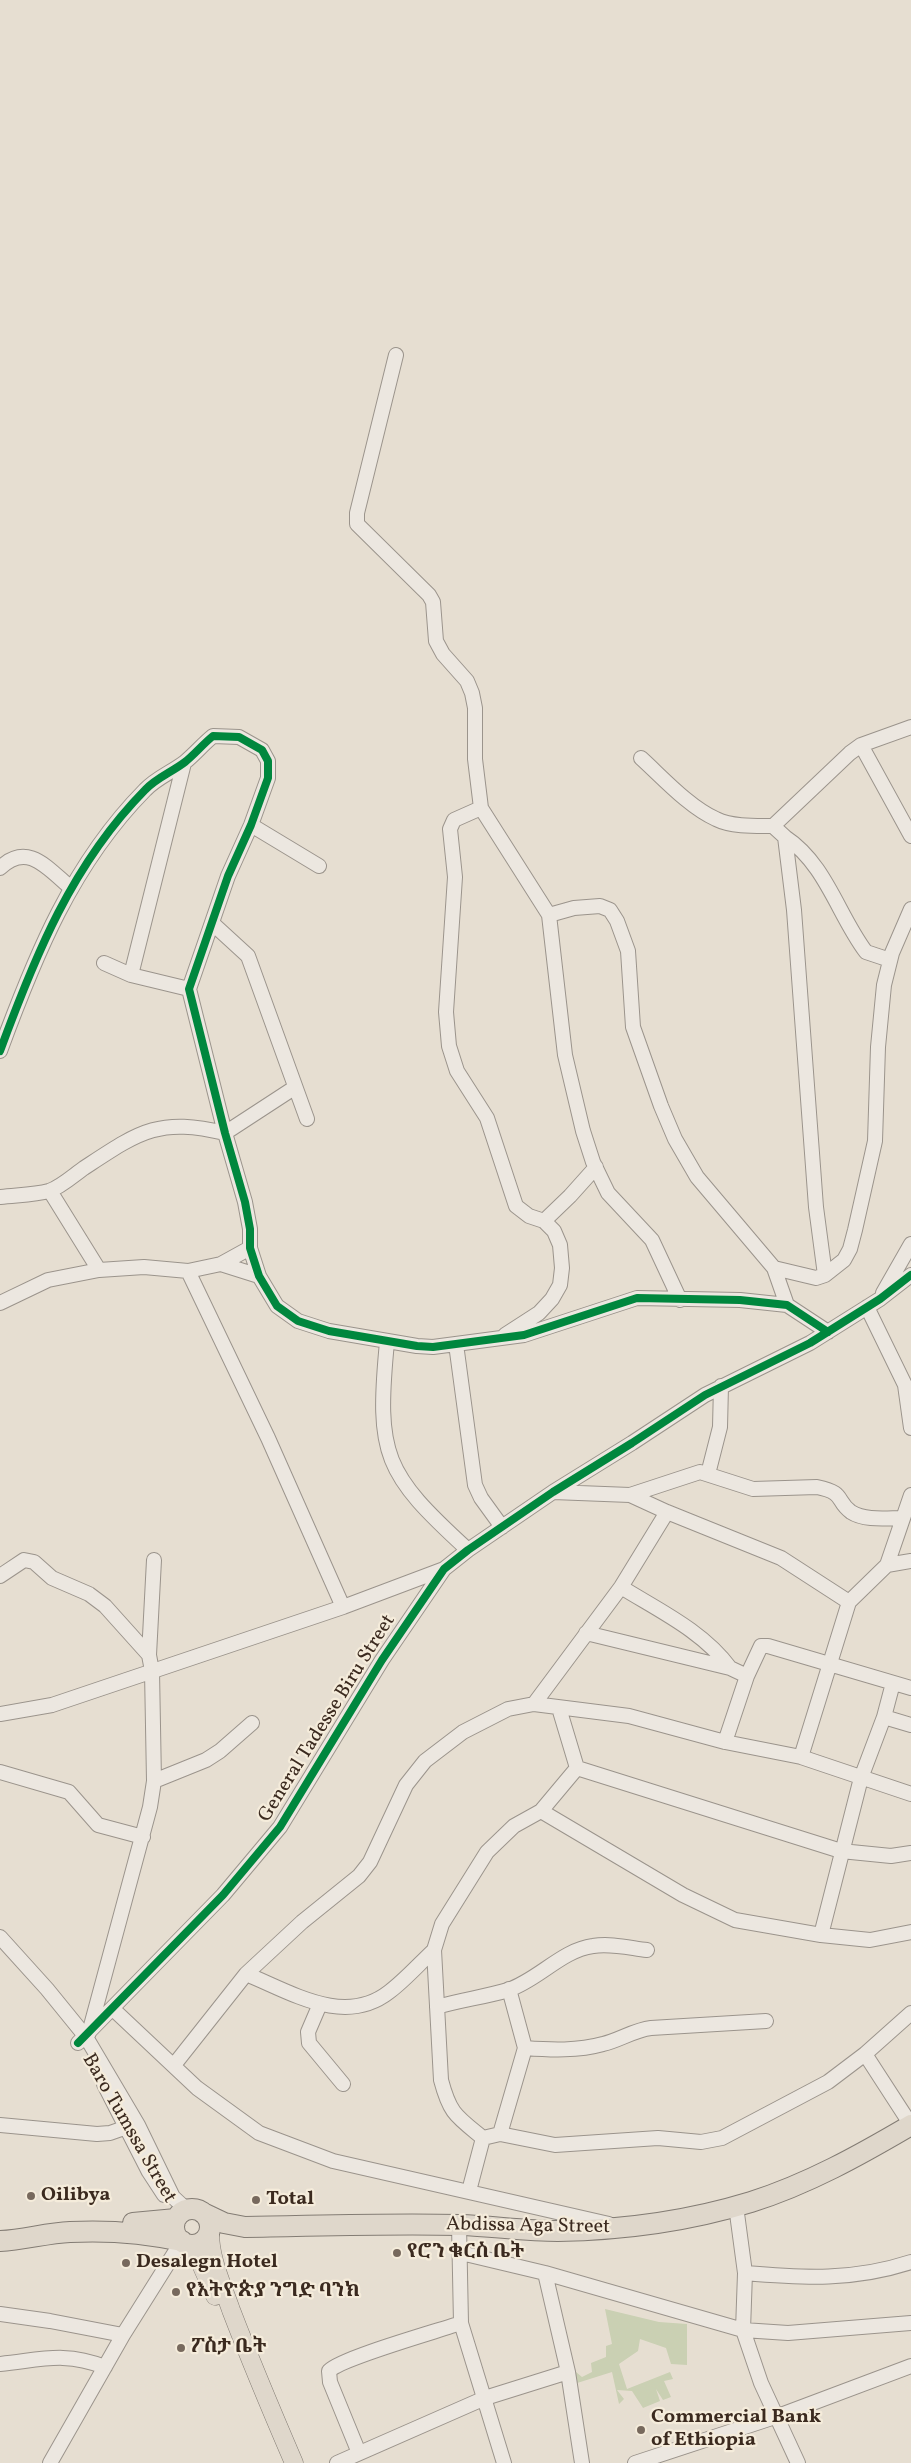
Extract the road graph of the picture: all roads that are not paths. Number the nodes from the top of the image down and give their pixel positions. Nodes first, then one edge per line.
1 (396, 355) dead end
2 (911, 727) edge
3 (861, 745) junction
4 (641, 758) dead end
5 (184, 762) junction
6 (481, 808) junction
7 (251, 826) junction
8 (773, 826) junction
9 (911, 836) edge
10 (785, 837) junction
11 (319, 866) dead end
12 (0, 868) edge
13 (71, 888) junction
14 (911, 909) edge
15 (549, 916) junction
16 (212, 923) junction
17 (890, 960) junction
18 (104, 963) dead end
19 (131, 975) junction
20 (189, 988) junction
21 (0, 1051) edge
22 (294, 1088) junction
23 (307, 1118) dead end
24 (225, 1133) junction
25 (596, 1167) junction
26 (50, 1191) junction
27 (0, 1197) edge
28 (544, 1221) junction
29 (911, 1244) edge
30 (250, 1248) junction
31 (221, 1264) junction
32 (774, 1268) junction
33 (99, 1270) junction
34 (188, 1271) junction
35 (825, 1275) junction
36 (911, 1275) edge
37 (258, 1276) junction
38 (880, 1299) junction
39 (680, 1300) junction
40 (0, 1303) edge
41 (787, 1305) junction
42 (868, 1307) junction
43 (828, 1332) junction
44 (502, 1337) junction
45 (387, 1342) junction
46 (456, 1344) junction
47 (721, 1386) junction
48 (911, 1428) edge
49 (708, 1474) junction
50 (553, 1492) junction
51 (630, 1495) junction
52 (911, 1495) edge
53 (667, 1512) junction
54 (903, 1518) junction
55 (502, 1527) junction
56 (468, 1550) junction
57 (154, 1560) dead end
58 (911, 1561) edge
59 (887, 1565) junction
60 (444, 1568) junction
61 (0, 1576) edge
62 (621, 1587) junction
63 (849, 1602) junction
64 (343, 1607) junction
65 (586, 1633) junction
66 (149, 1655) junction
67 (829, 1663) junction
68 (730, 1668) junction
69 (152, 1671) junction
70 (747, 1676) junction
71 (893, 1683) junction
72 (911, 1688) edge
73 (534, 1704) junction
74 (559, 1708) junction
75 (0, 1714) edge
76 (884, 1717) junction
77 (252, 1723) dead end
78 (911, 1725) edge
79 (725, 1742) junction
80 (801, 1757) junction
81 (577, 1768) junction
82 (0, 1772) edge
83 (861, 1778) junction
84 (154, 1781) junction
85 (911, 1794) edge
86 (541, 1811) junction
87 (143, 1837) junction
88 (841, 1851) junction
89 (911, 1853) edge
90 (911, 1932) edge
91 (821, 1935) junction
92 (0, 1937) edge
93 (0, 1950) edge
94 (434, 1950) junction
95 (647, 1950) dead end
96 (246, 1974) junction
97 (509, 1990) junction
98 (320, 2004) junction
99 (437, 2007) junction
100 (113, 2009) junction
101 (911, 2013) edge
102 (766, 2022) dead end
103 (84, 2038) junction
104 (525, 2048) junction
105 (865, 2054) junction
106 (174, 2065) junction
107 (343, 2084) dead end
108 (0, 2125) edge
109 (911, 2125) edge
110 (127, 2127) junction
111 (500, 2134) junction
112 (483, 2138) junction
113 (469, 2190) junction
114 (736, 2206) junction
115 (459, 2225) junction
116 (193, 2226) junction
117 (624, 2228) junction
118 (8, 2235) edge
119 (461, 2253) junction
120 (911, 2262) edge
121 (545, 2273) junction
122 (744, 2273) junction
123 (226, 2310) junction
124 (0, 2314) edge
125 (461, 2323) junction
126 (911, 2323) edge
127 (743, 2330) junction
128 (123, 2336) junction
129 (242, 2352) junction
130 (2, 2362) edge
131 (911, 2366) edge
132 (105, 2367) junction
133 (568, 2372) junction
134 (485, 2398) junction
135 (778, 2416) junction
136 (359, 2453) junction
137 (50, 2463) edge
138 (283, 2463) edge
139 (294, 2463) edge
140 (337, 2463) edge
141 (504, 2463) edge
142 (582, 2463) edge
143 (635, 2463) edge
144 (798, 2463) edge

1 - 6 street
2 - 3 street
3 - 8 street
3 - 9 street
4 - 8 street
5 - 7 street
5 - 13 street
5 - 19 street
6 - 15 street
6 - 28 street
7 - 11 street
7 - 16 street
8 - 10 street
10 - 17 street
10 - 35 street
12 - 13 street
13 - 21 street
14 - 17 street
15 - 25 street
15 - 32 street
16 - 20 street
16 - 22 street
17 - 35 street
18 - 19 street
19 - 20 street
20 - 24 street
22 - 23 street
22 - 24 street
24 - 26 street
24 - 30 street
25 - 28 street
25 - 39 street
26 - 27 street
26 - 33 street
28 - 44 street
29 - 38 street
30 - 31 street
30 - 37 street
31 - 34 street
31 - 37 street
32 - 35 street
32 - 41 street
33 - 34 street
33 - 40 street
34 - 64 street
36 - 38 street, General Tadesse Biru Street
37 - 45 street
38 - 42 street, General Tadesse Biru Street
39 - 41 street
39 - 44 street
41 - 43 street
42 - 43 street, General Tadesse Biru Street
42 - 48 street
43 - 47 street, General Tadesse Biru Street
44 - 46 street
45 - 46 street
45 - 56 street
46 - 55 street
47 - 49 street
47 - 50 street, General Tadesse Biru Street
49 - 51 street
49 - 54 street
50 - 51 street
50 - 55 street, General Tadesse Biru Street
51 - 53 street
52 - 54 street
53 - 62 street
53 - 63 street
54 - 59 street
55 - 56 street, General Tadesse Biru Street
56 - 60 street, General Tadesse Biru Street
57 - 66 street
58 - 59 street
59 - 63 street
60 - 64 street
60 - 100 street, General Tadesse Biru Street
61 - 66 street
62 - 65 street
62 - 68 street
63 - 67 street
64 - 69 street
65 - 68 street
65 - 73 street
66 - 69 street
67 - 70 street
67 - 71 street
67 - 80 street
68 - 70 street
69 - 75 street
69 - 84 street
70 - 79 street
71 - 72 street
71 - 76 street
73 - 74 street
73 - 96 street
74 - 79 street
74 - 81 street
76 - 78 street
76 - 83 street
77 - 84 street
79 - 80 street
80 - 83 street
81 - 86 street
81 - 88 street
82 - 87 street
83 - 85 street
83 - 88 street
84 - 87 street
86 - 91 street
86 - 94 street
87 - 103 street
88 - 89 street
88 - 91 street
90 - 91 street
92 - 103 street, Baro Tumssa Street
93 - 103 street, Baro Tumssa Street
94 - 98 street
94 - 99 street
95 - 97 street
96 - 98 street
96 - 106 street
97 - 99 street
97 - 104 street
98 - 107 street
99 - 112 street
100 - 103 street, General Tadesse Biru Street
100 - 106 street
101 - 105 street
102 - 104 street
103 - 110 street, Baro Tumssa Street
103 - 116 street, Baro Tumssa Street
104 - 111 street
105 - 109 street
105 - 111 street
106 - 113 street
108 - 110 street
109 - 114 highway, Abdissa Aga Street
110 - 116 street, Baro Tumssa Street
111 - 112 street
112 - 113 street
113 - 117 street
114 - 117 highway, Abdissa Aga Street
114 - 122 street
115 - 116 highway, Abdissa Aga Street
115 - 117 highway, Abdissa Aga Street
115 - 119 street
116 - 118 highway, Abdissa Aga Street
116 - 123 main road
116 - 123 main road
116 - 128 street
119 - 121 street
119 - 125 street
120 - 122 street
121 - 127 street
121 - 133 street
122 - 127 street
123 - 129 main road
124 - 128 street
125 - 134 street
125 - 136 street
126 - 127 street
127 - 135 street
128 - 132 street
129 - 138 main road
129 - 139 main road
130 - 132 street
131 - 135 street
132 - 137 street
133 - 134 street
133 - 142 street
134 - 136 street
134 - 141 street
135 - 143 street
135 - 144 street
136 - 140 street

